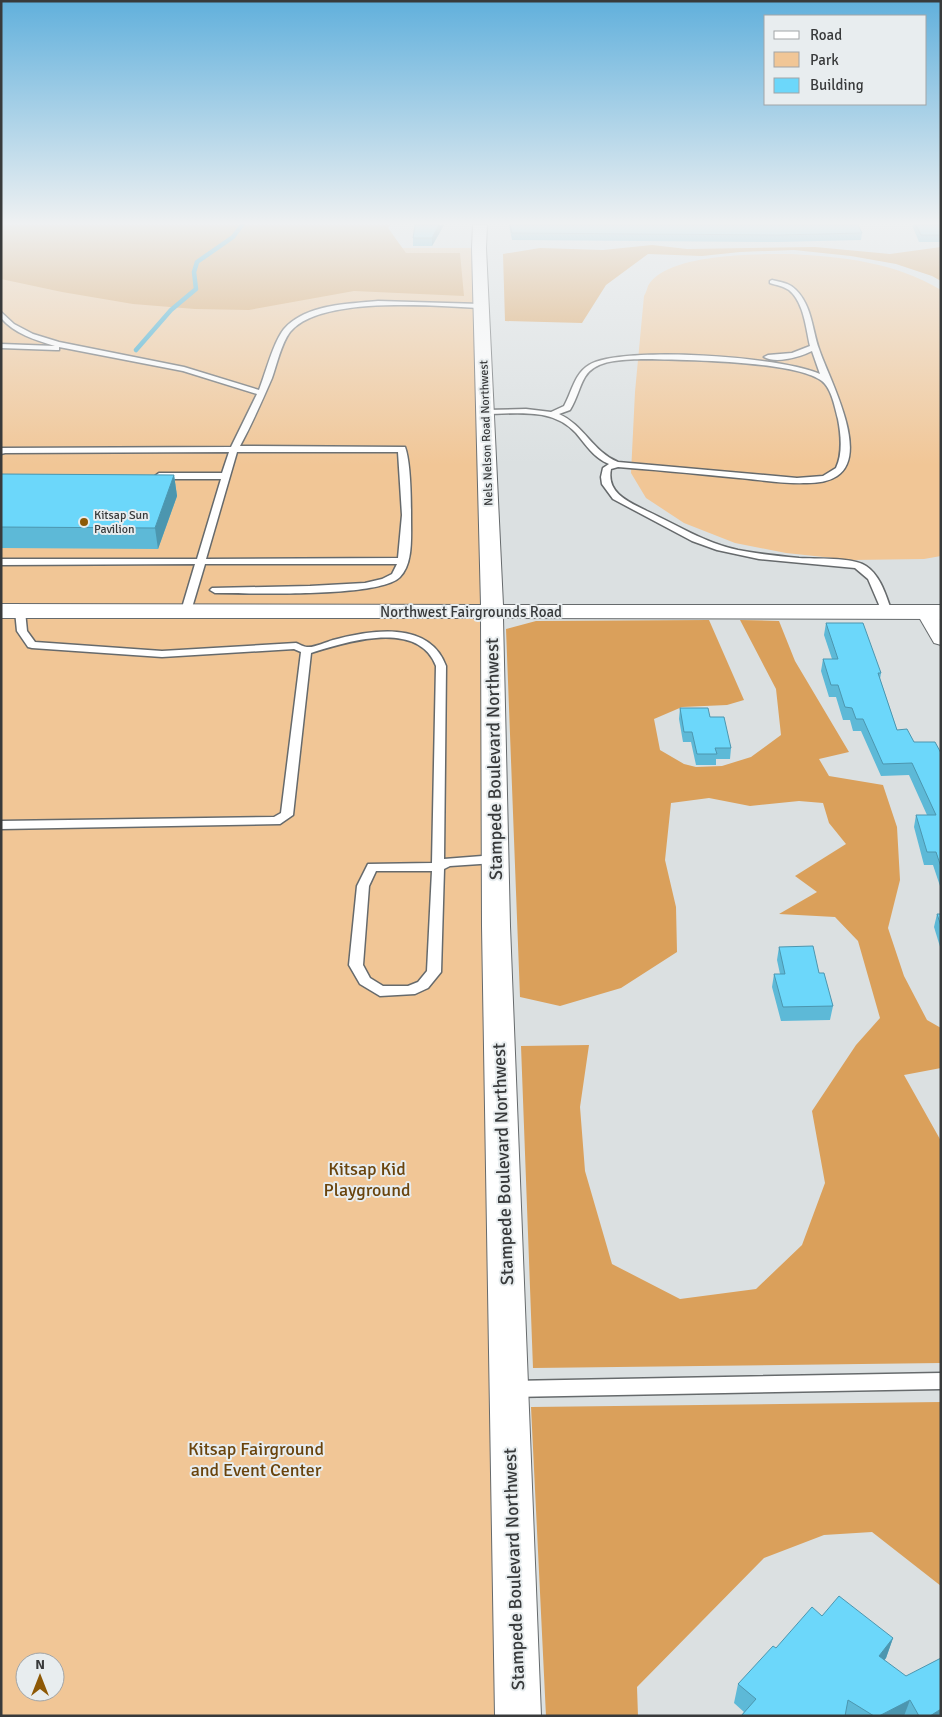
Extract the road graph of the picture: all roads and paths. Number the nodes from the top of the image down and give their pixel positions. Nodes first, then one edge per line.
1 (357, 305) edge
2 (467, 305) edge
3 (802, 305) edge
4 (481, 306) joint
5 (1, 314) edge
6 (1, 346) edge
7 (814, 347) junction
8 (72, 348) junction
9 (715, 361) junction
10 (826, 381) junction
11 (261, 393) junction
12 (485, 412) junction
13 (552, 414) junction
14 (234, 449) junction
15 (1, 452) edge
16 (617, 464) junction
17 (149, 476) edge
18 (225, 476) junction
19 (200, 561) junction
20 (404, 561) junction
21 (1, 562) edge
22 (215, 590) dead end
23 (11, 611) edge
24 (186, 611) junction
25 (492, 612) junction
26 (887, 612) junction
27 (934, 612) edge
28 (941, 638) edge
29 (306, 651) junction
30 (1, 825) edge
31 (495, 859) junction
32 (438, 867) junction
33 (941, 1381) edge
34 (509, 1389) junction
35 (518, 1716) edge

1 - 11 lane
2 - 4 lane
3 - 7 lane
4 - 12 street, Nels Nelson Road Northwest
5 - 8 lane
6 - 8 lane
7 - 9 lane
7 - 10 lane
8 - 11 lane
9 - 10 lane
9 - 13 lane
10 - 16 lane
11 - 14 lane
12 - 13 lane
12 - 25 street, Nels Nelson Road Northwest
13 - 16 lane
14 - 15 lane
14 - 18 lane
14 - 20 lane
16 - 26 lane
17 - 18 lane
18 - 19 lane
19 - 20 lane
19 - 21 lane
19 - 24 lane
20 - 22 lane
23 - 24 street, Northwest Fairgrounds Road
23 - 29 lane
24 - 25 street, Northwest Fairgrounds Road
25 - 26 street, Northwest Fairgrounds Road
25 - 31 street, Stampede Boulevard Northwest
26 - 27 street, Northwest Fairgrounds Road
27 - 28 street
29 - 30 lane
29 - 32 lane
31 - 32 lane
31 - 34 street, Stampede Boulevard Northwest
32 - 32 lane
33 - 34 lane
34 - 35 street, Stampede Boulevard Northwest

